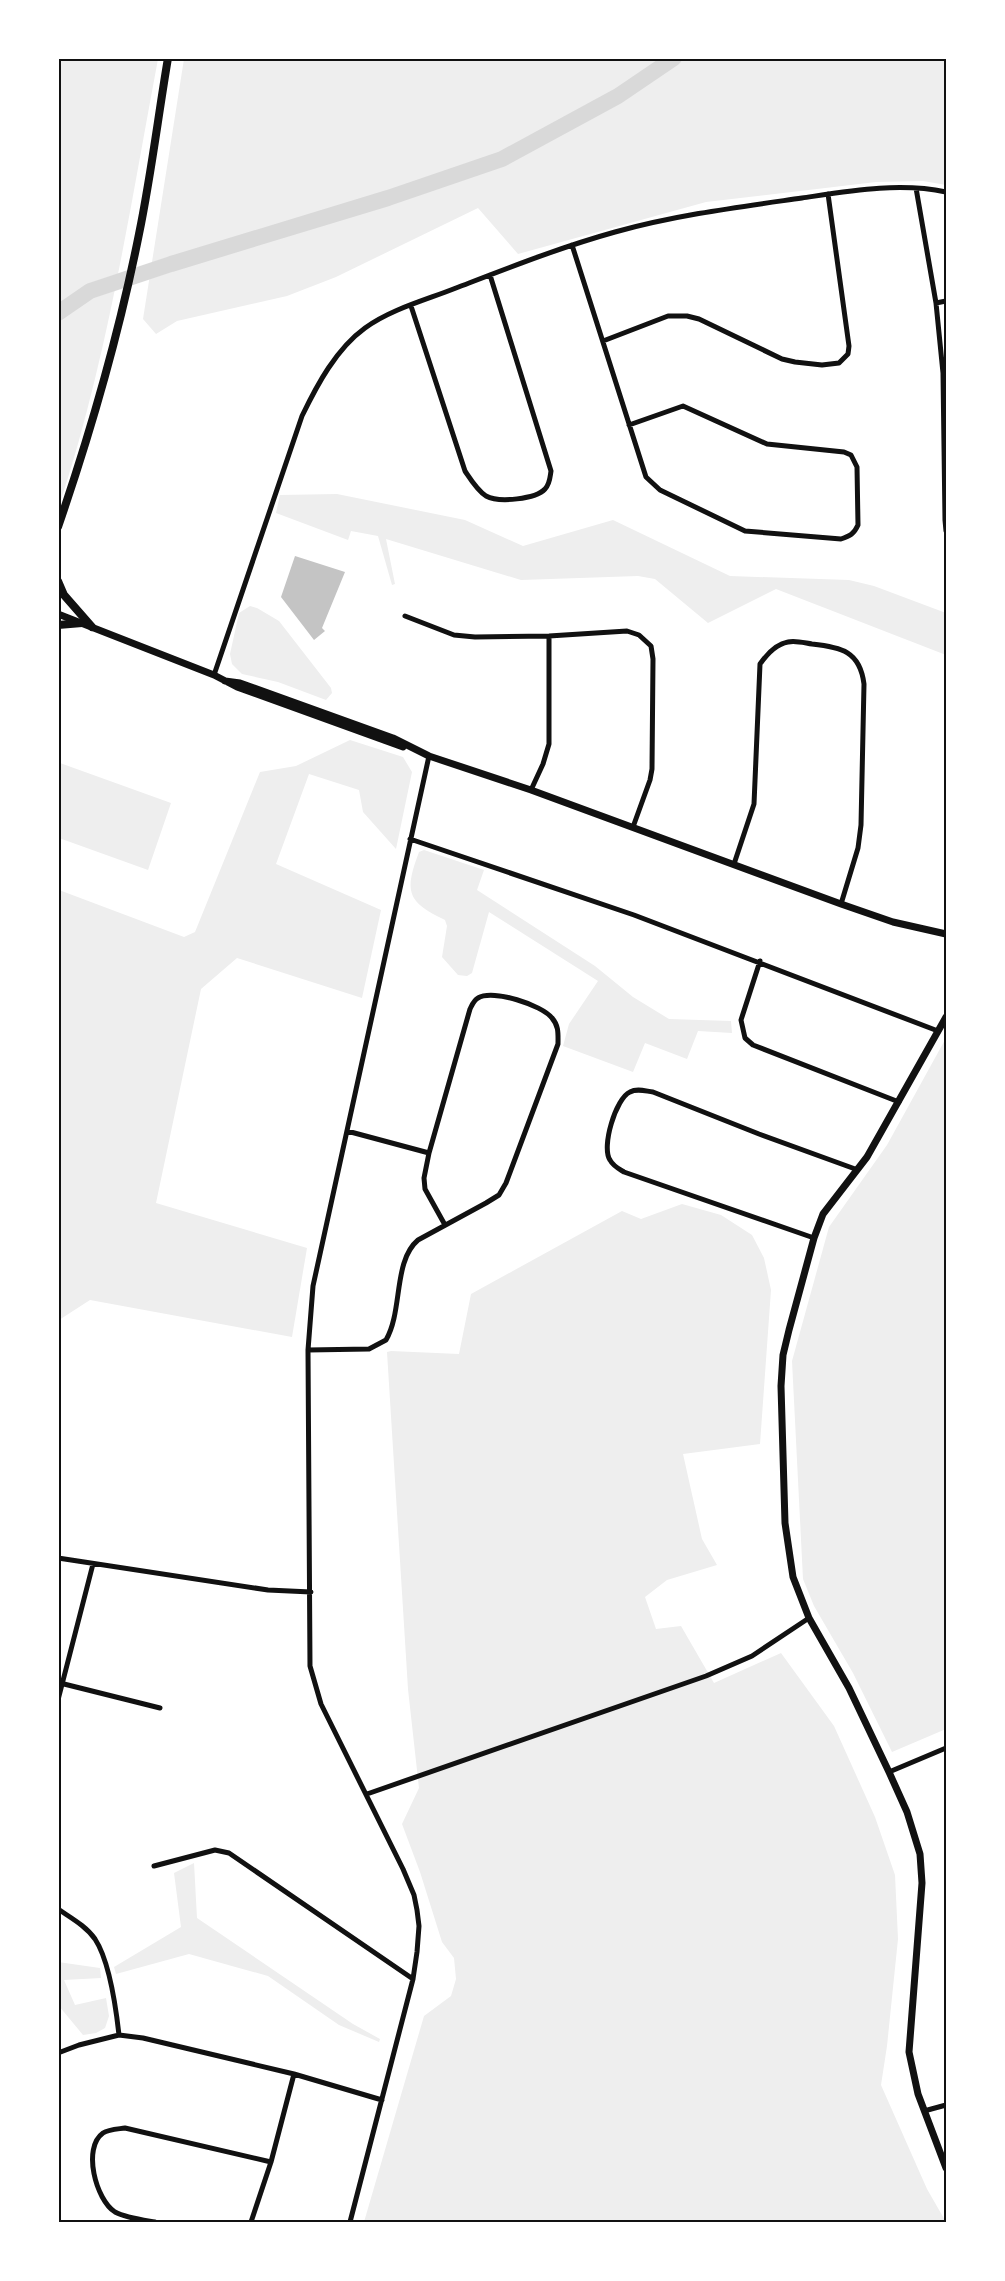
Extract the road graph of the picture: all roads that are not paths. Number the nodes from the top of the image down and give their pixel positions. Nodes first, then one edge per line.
1 (168, 58) edge
2 (916, 188) junction
3 (946, 192) edge
4 (828, 194) junction
5 (572, 245) junction
6 (490, 275) junction
7 (946, 301) edge
8 (936, 303) junction
9 (411, 306) junction
10 (603, 341) junction
11 (629, 425) junction
12 (58, 527) edge
13 (946, 531) edge
14 (58, 581) edge
15 (58, 614) edge
16 (405, 616) dead end
17 (81, 623) junction
18 (58, 625) edge
19 (92, 627) junction
20 (549, 636) junction
21 (214, 675) junction
22 (429, 756) junction
23 (531, 790) junction
24 (633, 827) junction
25 (410, 839) junction
26 (734, 864) junction
27 (841, 904) junction
28 (946, 934) edge
29 (760, 962) junction
30 (946, 1017) edge
31 (938, 1031) junction
32 (899, 1102) junction
33 (347, 1131) junction
34 (429, 1153) junction
35 (858, 1170) junction
36 (445, 1225) junction
37 (814, 1238) junction
38 (308, 1350) junction
39 (58, 1558) edge
40 (93, 1564) junction
41 (311, 1592) junction
42 (809, 1618) junction
43 (64, 1684) junction
44 (58, 1700) edge
45 (160, 1708) dead end
46 (946, 1748) edge
47 (888, 1772) junction
48 (366, 1794) junction
49 (154, 1866) dead end
50 (58, 1909) edge
51 (413, 1979) junction
52 (118, 2035) junction
53 (58, 2054) edge
54 (294, 2074) junction
55 (382, 2100) junction
56 (946, 2104) edge
57 (924, 2111) junction
58 (271, 2162) junction
59 (946, 2168) edge
60 (156, 2223) edge
61 (251, 2223) edge
62 (350, 2223) edge

1 - 12 main road
2 - 3 street
2 - 4 street
2 - 8 street
4 - 5 street
4 - 10 street
5 - 6 street
5 - 10 street
6 - 9 street
6 - 9 street
7 - 8 street
8 - 13 street
9 - 21 street
10 - 11 street
11 - 11 street
14 - 19 main road
15 - 17 street
16 - 20 street
17 - 18 main road
17 - 19 street
19 - 21 street
20 - 23 street
20 - 24 street
21 - 22 street
22 - 23 street
22 - 25 street
23 - 24 street
24 - 26 street
25 - 29 street
25 - 33 street
26 - 27 street
26 - 27 street
27 - 28 street
29 - 31 street
29 - 32 street
30 - 31 street
31 - 32 street
32 - 35 street
33 - 34 street
33 - 38 street
34 - 36 street
34 - 36 street
35 - 37 street
35 - 37 street
36 - 38 street
37 - 42 street
38 - 41 street
39 - 40 street
40 - 41 street
40 - 43 street
41 - 48 street
42 - 47 street
42 - 48 street
43 - 44 street
43 - 45 street
46 - 47 street
47 - 57 street
48 - 51 street
49 - 51 street
50 - 52 street
51 - 55 street
52 - 53 street
52 - 54 street
54 - 55 street
54 - 58 street
55 - 62 street
56 - 57 street
57 - 59 street
58 - 60 street
58 - 61 street

